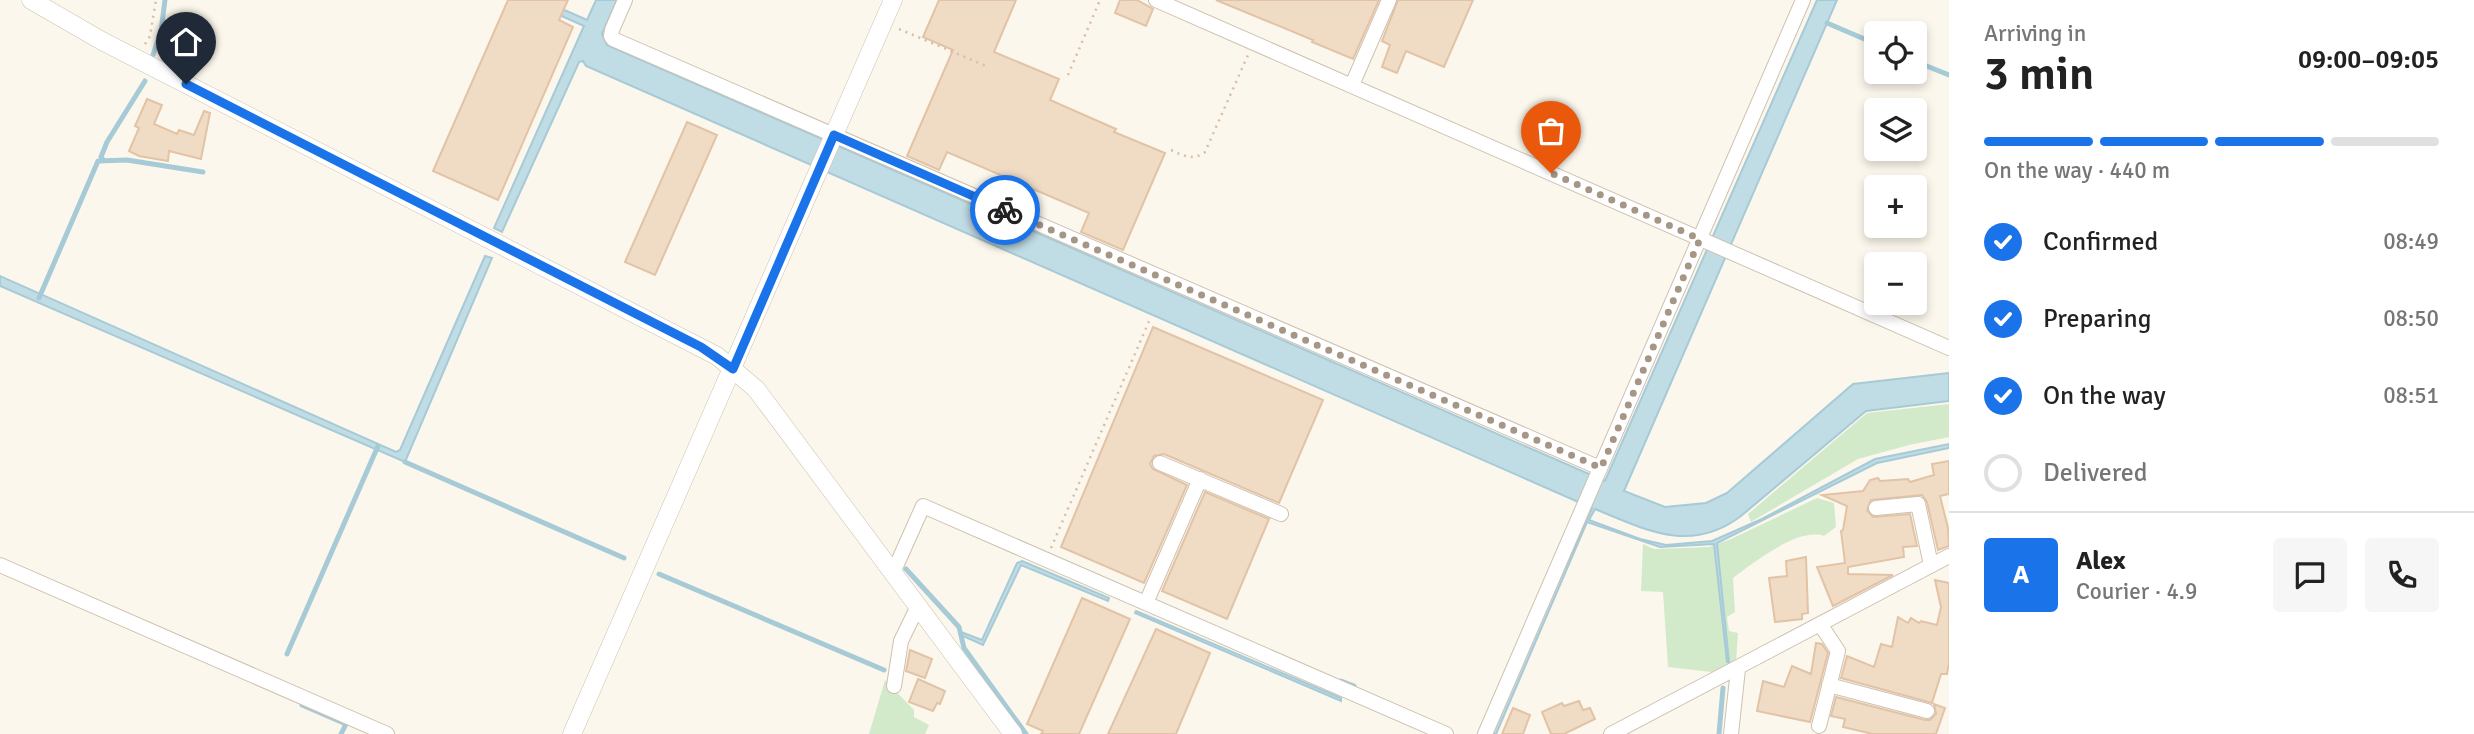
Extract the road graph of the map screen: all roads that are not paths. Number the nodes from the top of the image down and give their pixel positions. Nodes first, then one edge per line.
1 (31, 0) edge
2 (625, 0) edge
3 (893, 0) edge
4 (1156, 0) edge
5 (1389, 0) edge
6 (1803, 0) edge
7 (1352, 85) junction
8 (833, 138) junction
9 (1700, 239) junction
10 (1949, 348) edge
11 (733, 369) junction
12 (1160, 463) dead end
13 (1601, 468) junction
14 (1200, 479) junction
15 (1876, 508) dead end
16 (1281, 514) dead end
17 (1949, 556) edge
18 (0, 565) edge
19 (1931, 565) junction
20 (893, 573) junction
21 (1146, 603) junction
22 (918, 606) junction
23 (1820, 624) junction
24 (1738, 669) junction
25 (1829, 685) junction
26 (894, 686) dead end
27 (1927, 711) dead end
28 (1819, 726) dead end
29 (387, 734) edge
30 (572, 734) edge
31 (1013, 734) edge
32 (1446, 734) edge
33 (1485, 734) edge
34 (1611, 734) edge
35 (1731, 734) edge

1 - 11 street
2 - 8 street
3 - 8 street
4 - 7 street
5 - 7 street
6 - 9 street
7 - 9 street
8 - 11 street
8 - 13 street
9 - 10 street
9 - 13 street
11 - 20 street
11 - 30 street
12 - 14 street
13 - 33 street
14 - 16 street
14 - 21 street
15 - 19 street
17 - 19 street
18 - 29 street
19 - 23 street
20 - 21 street
20 - 22 street
21 - 32 street
22 - 26 street
22 - 31 street
23 - 24 street
23 - 25 street
24 - 34 street
24 - 35 street
25 - 27 street
25 - 28 street

